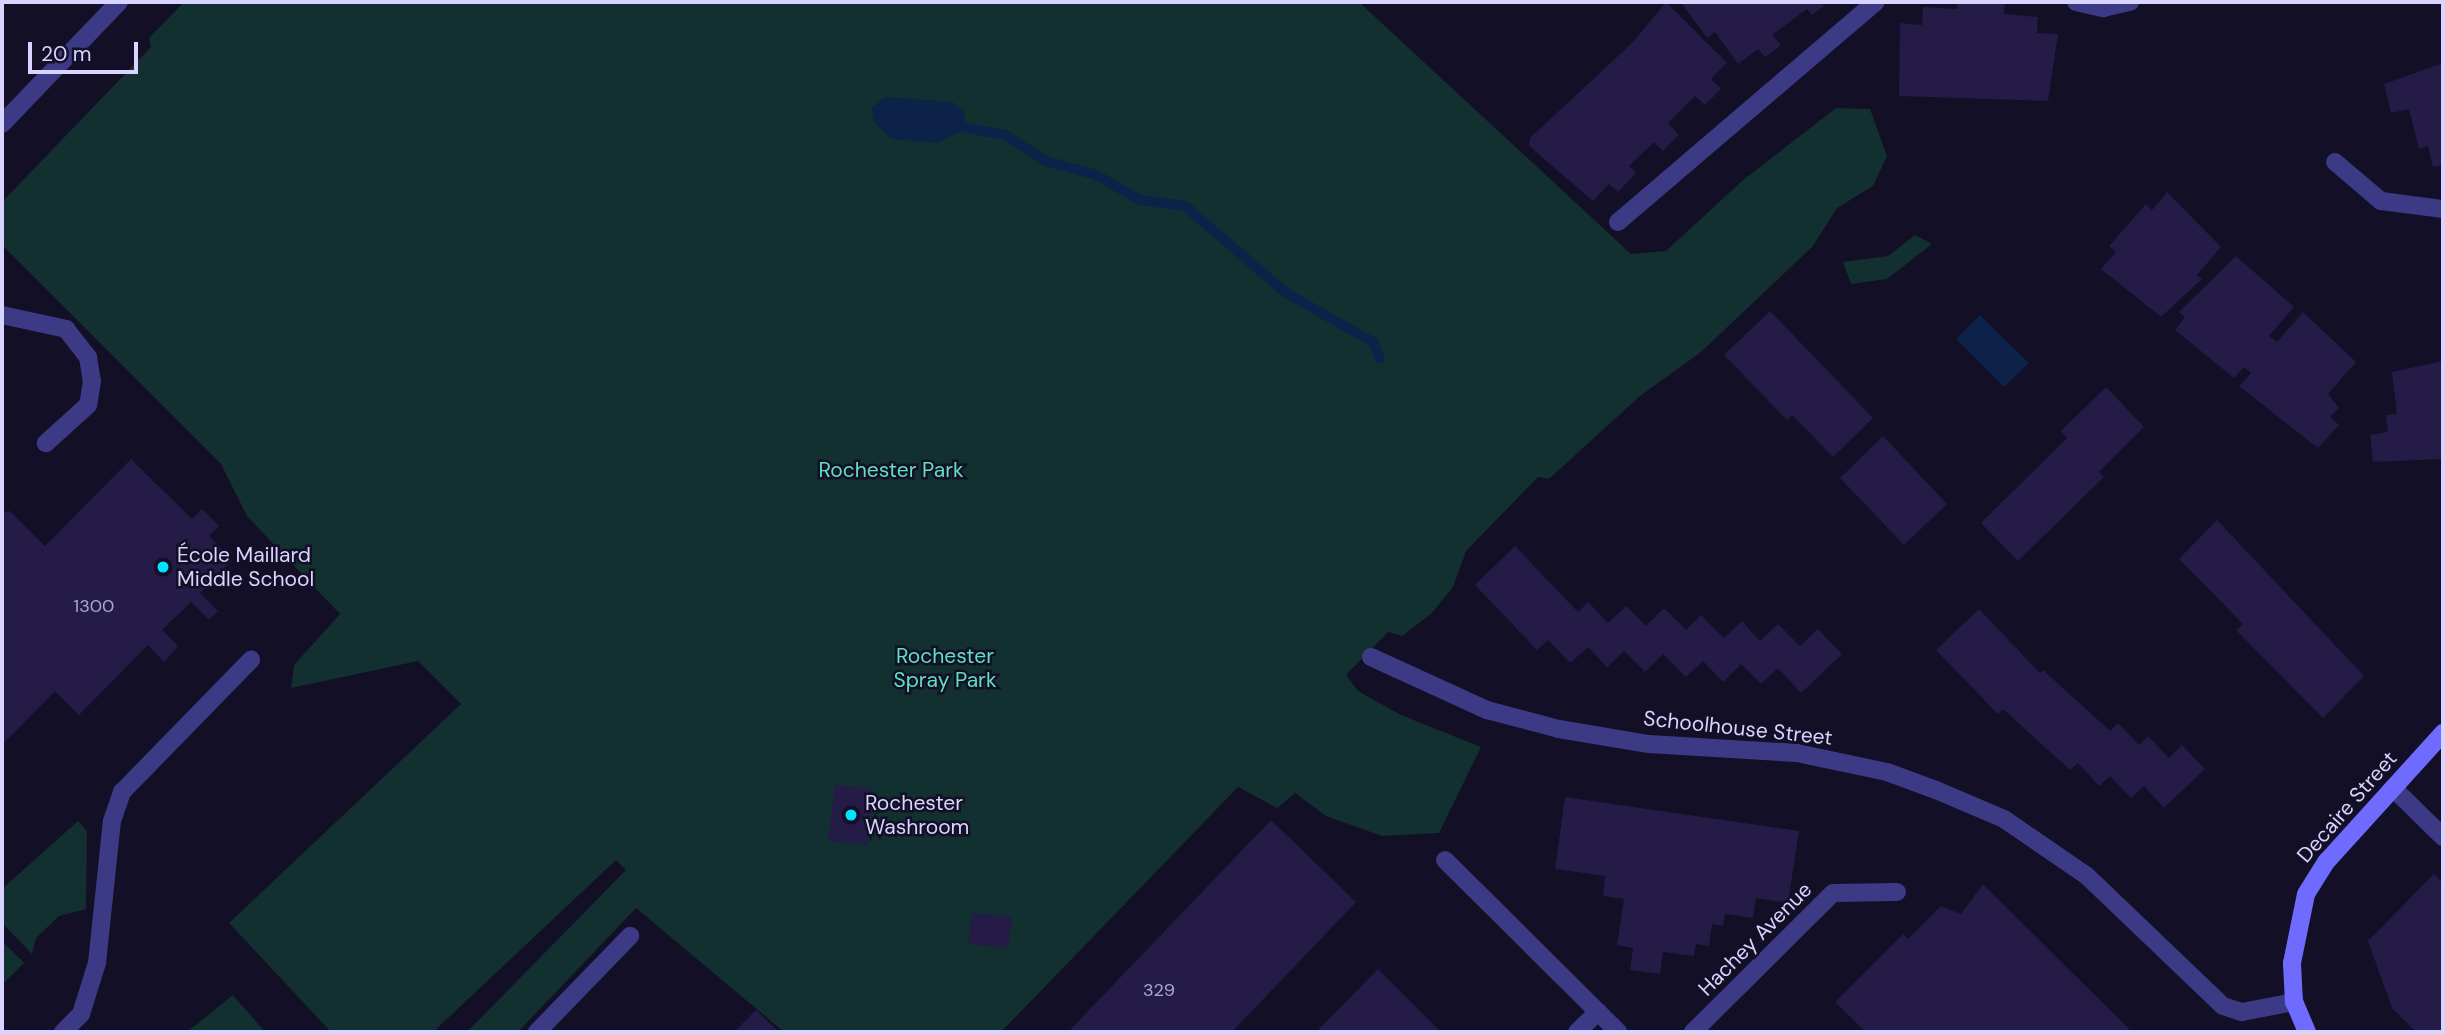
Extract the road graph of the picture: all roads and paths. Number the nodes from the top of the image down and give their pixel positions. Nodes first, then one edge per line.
1 (1876, 2) edge
2 (2076, 2) edge
3 (2130, 2) edge
4 (116, 3) edge
5 (2, 124) edge
6 (2335, 162) dead end
7 (2443, 209) edge
8 (1618, 222) dead end
9 (2, 315) edge
10 (46, 443) dead end
11 (1371, 657) dead end
12 (251, 660) dead end
13 (2443, 733) edge
14 (2393, 788) junction
15 (2443, 838) edge
16 (1445, 860) dead end
17 (1897, 892) dead end
18 (629, 936) dead end
19 (2294, 1002) junction
20 (1598, 1012) junction
21 (63, 1032) edge
22 (537, 1032) edge
23 (1577, 1032) edge
24 (1618, 1032) edge
25 (1693, 1032) edge
26 (2306, 1032) edge

1 - 8 street
2 - 3 street
4 - 5 street
6 - 7 street
9 - 10 street
11 - 19 street, Schoolhouse Street
12 - 21 street
13 - 14 street, Decaire Street
14 - 15 street
14 - 19 street, Decaire Street
16 - 20 street
17 - 25 street, Hachey Avenue
18 - 22 street
19 - 26 street
20 - 23 street
20 - 24 street

